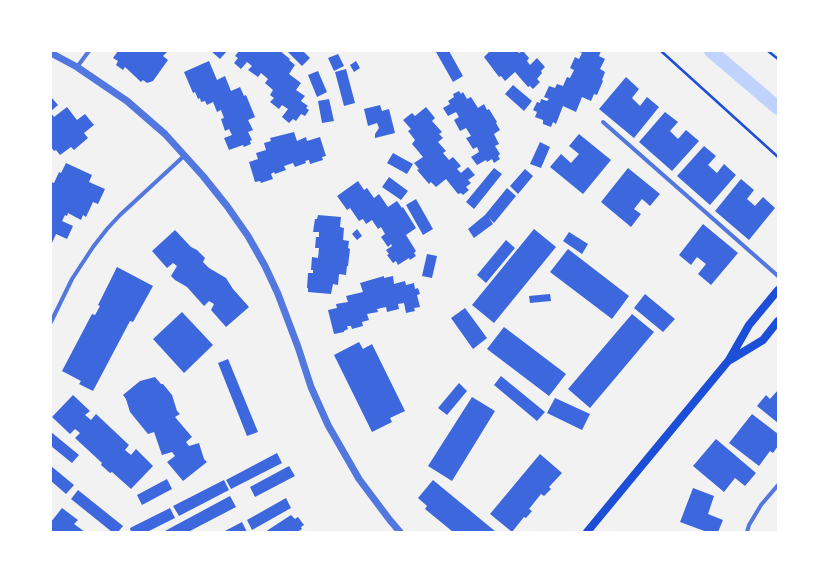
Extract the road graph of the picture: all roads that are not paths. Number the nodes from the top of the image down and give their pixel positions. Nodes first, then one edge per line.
1 (88, 51) edge
2 (51, 53) edge
3 (78, 67) junction
4 (603, 122) dead end
5 (185, 156) junction
6 (778, 276) edge
7 (778, 290) edge
8 (778, 321) edge
9 (51, 322) edge
10 (729, 360) junction
11 (778, 485) edge
12 (400, 532) edge
13 (587, 532) edge
14 (747, 532) edge

1 - 3 street
2 - 3 street
3 - 5 street
4 - 6 street
5 - 9 street
5 - 12 street
7 - 10 main road
8 - 10 main road
10 - 13 main road
11 - 14 street

